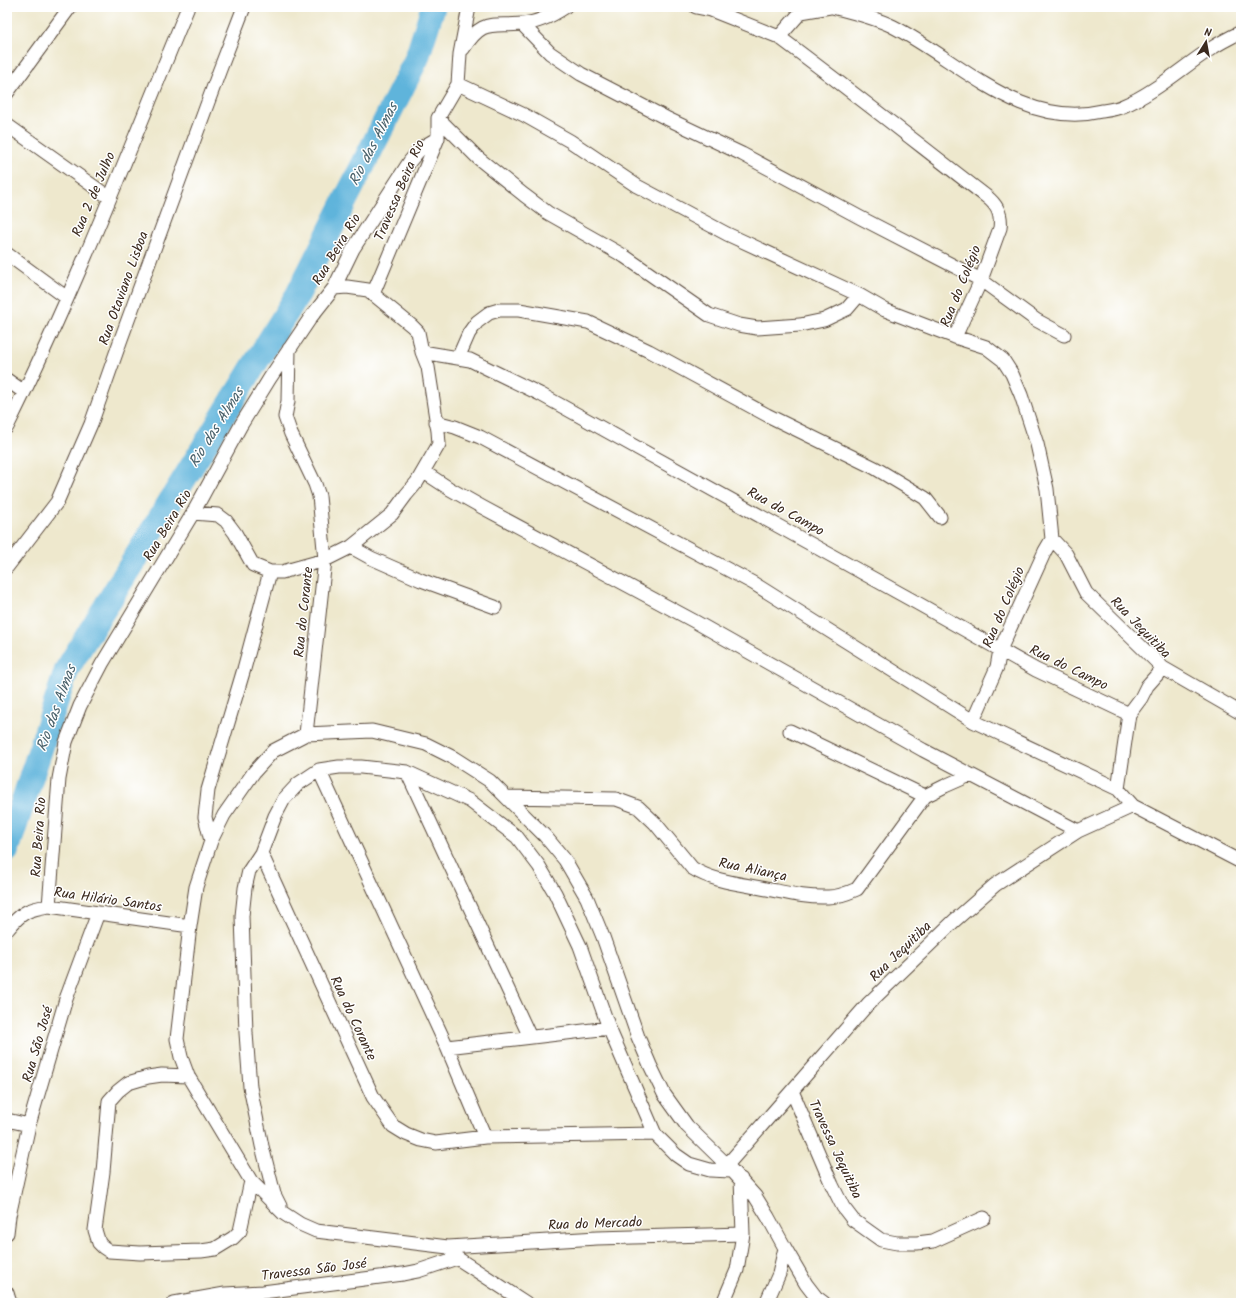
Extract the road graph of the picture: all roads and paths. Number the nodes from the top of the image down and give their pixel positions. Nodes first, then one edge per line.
1 (70, 7) edge
2 (188, 7) edge
3 (244, 7) edge
4 (469, 7) edge
5 (565, 7) edge
6 (696, 7) edge
7 (831, 7) edge
8 (712, 9) edge
9 (522, 24) junction
10 (1241, 32) edge
11 (779, 37) junction
12 (460, 54) junction
13 (458, 84) junction
14 (7, 93) edge
15 (438, 118) junction
16 (7, 125) edge
17 (438, 138) junction
18 (110, 198) junction
19 (7, 254) edge
20 (981, 280) junction
21 (334, 288) junction
22 (373, 294) junction
23 (860, 295) junction
24 (67, 298) junction
25 (1064, 335) dead end
26 (955, 337) junction
27 (289, 349) junction
28 (422, 352) junction
29 (458, 358) junction
30 (7, 380) edge
31 (24, 392) junction
32 (436, 422) junction
33 (7, 427) edge
34 (424, 472) junction
35 (193, 513) junction
36 (940, 517) dead end
37 (1052, 538) junction
38 (352, 547) junction
39 (326, 560) junction
40 (7, 567) edge
41 (270, 572) junction
42 (495, 607) dead end
43 (1000, 650) junction
44 (1163, 668) junction
45 (1241, 713) edge
46 (1129, 714) junction
47 (973, 720) junction
48 (790, 731) dead end
49 (306, 734) junction
50 (319, 770) junction
51 (407, 772) junction
52 (970, 775) junction
53 (1118, 789) junction
54 (925, 796) junction
55 (506, 797) junction
56 (1134, 806) junction
57 (1078, 831) junction
58 (211, 841) junction
59 (261, 853) junction
60 (1241, 862) edge
61 (49, 906) junction
62 (98, 913) junction
63 (190, 926) junction
64 (7, 930) edge
65 (609, 1028) junction
66 (530, 1037) junction
67 (447, 1047) junction
68 (188, 1076) junction
69 (792, 1092) junction
70 (7, 1120) edge
71 (29, 1125) junction
72 (655, 1134) junction
73 (485, 1137) junction
74 (733, 1172) junction
75 (251, 1181) junction
76 (283, 1213) junction
77 (984, 1218) dead end
78 (7, 1233) edge
79 (743, 1234) junction
80 (448, 1247) junction
81 (785, 1248) junction
82 (457, 1258) junction
83 (7, 1293) edge
84 (10, 1303) edge
85 (174, 1303) edge
86 (526, 1303) edge
87 (723, 1303) edge
88 (766, 1303) edge
89 (824, 1303) edge

1 - 14 street
2 - 18 street, Rua 2 de Julho
3 - 40 street, Rua Otaviano Lisboa
4 - 12 street
5 - 9 street
6 - 8 street, Rua do Colégio
7 - 10 street
7 - 11 street
8 - 11 street, Rua do Colégio
9 - 12 street
9 - 20 street
11 - 20 street, Rua do Colégio
12 - 13 street
13 - 15 street
13 - 23 street
15 - 17 street, Travessa Beira Rio
15 - 23 street
16 - 18 street
17 - 21 street, Rua Beira Rio
17 - 22 street, Travessa Beira Rio
18 - 24 street, Rua 2 de Julho
19 - 24 street
20 - 25 street
20 - 26 street, Rua do Colégio
21 - 22 street, Rua do Corante
21 - 27 street, Rua Beira Rio
22 - 28 street, Rua do Corante
23 - 26 street
24 - 31 street, Rua 2 de Julho
26 - 37 street, Rua do Colégio
27 - 35 street, Rua Beira Rio
27 - 39 street
28 - 29 street, Rua do Campo
28 - 32 street, Rua do Corante
29 - 36 street
29 - 43 street, Rua do Campo
30 - 31 street
31 - 33 street, Rua 2 de Julho
32 - 34 street, Rua do Corante
32 - 47 street
34 - 38 street, Rua do Corante
34 - 52 street
35 - 41 street
35 - 61 street, Rua Beira Rio
37 - 43 street, Rua do Colégio
37 - 44 street, Rua Jequitiba
38 - 39 street, Rua do Corante
38 - 42 street
39 - 41 street
39 - 49 street, Rua do Corante
41 - 58 street
43 - 46 street, Rua do Campo
43 - 47 street, Rua do Colégio
44 - 45 street
44 - 46 street, Rua Jequitiba
46 - 53 street, Rua Jequitiba
47 - 53 street
48 - 54 street
49 - 55 street
49 - 58 street, Rua do Mercado
50 - 51 street
50 - 59 street
50 - 67 street
51 - 65 street
51 - 66 street
52 - 54 street, Rua Aliança
52 - 57 street
53 - 56 street
54 - 55 street, Rua Aliança
55 - 74 street
56 - 57 street, Rua Jequitiba
56 - 60 street
57 - 69 street, Rua Jequitiba
58 - 63 street, Rua do Mercado
59 - 73 street, Rua do Corante
59 - 76 street
61 - 62 street, Rua Hilário Santos
61 - 64 street, Rua Hilário Santos
62 - 63 street, Rua Hilário Santos
62 - 71 street, Rua São José
63 - 68 street, Rua do Mercado
65 - 66 street
65 - 72 street
66 - 67 street
67 - 73 street
68 - 75 street, Rua do Mercado
68 - 75 street
69 - 74 street, Rua Jequitiba
69 - 77 street, Travessa Jequitiba
70 - 71 street
71 - 78 street, Rua São José
72 - 73 street, Rua do Corante
72 - 74 street
74 - 79 street
74 - 81 street
75 - 76 street, Rua do Mercado
76 - 80 street, Rua do Mercado
79 - 80 street, Rua do Mercado
79 - 87 street
80 - 82 street
81 - 88 street
81 - 89 street
82 - 85 street, Travessa São José
82 - 86 street
83 - 84 street

